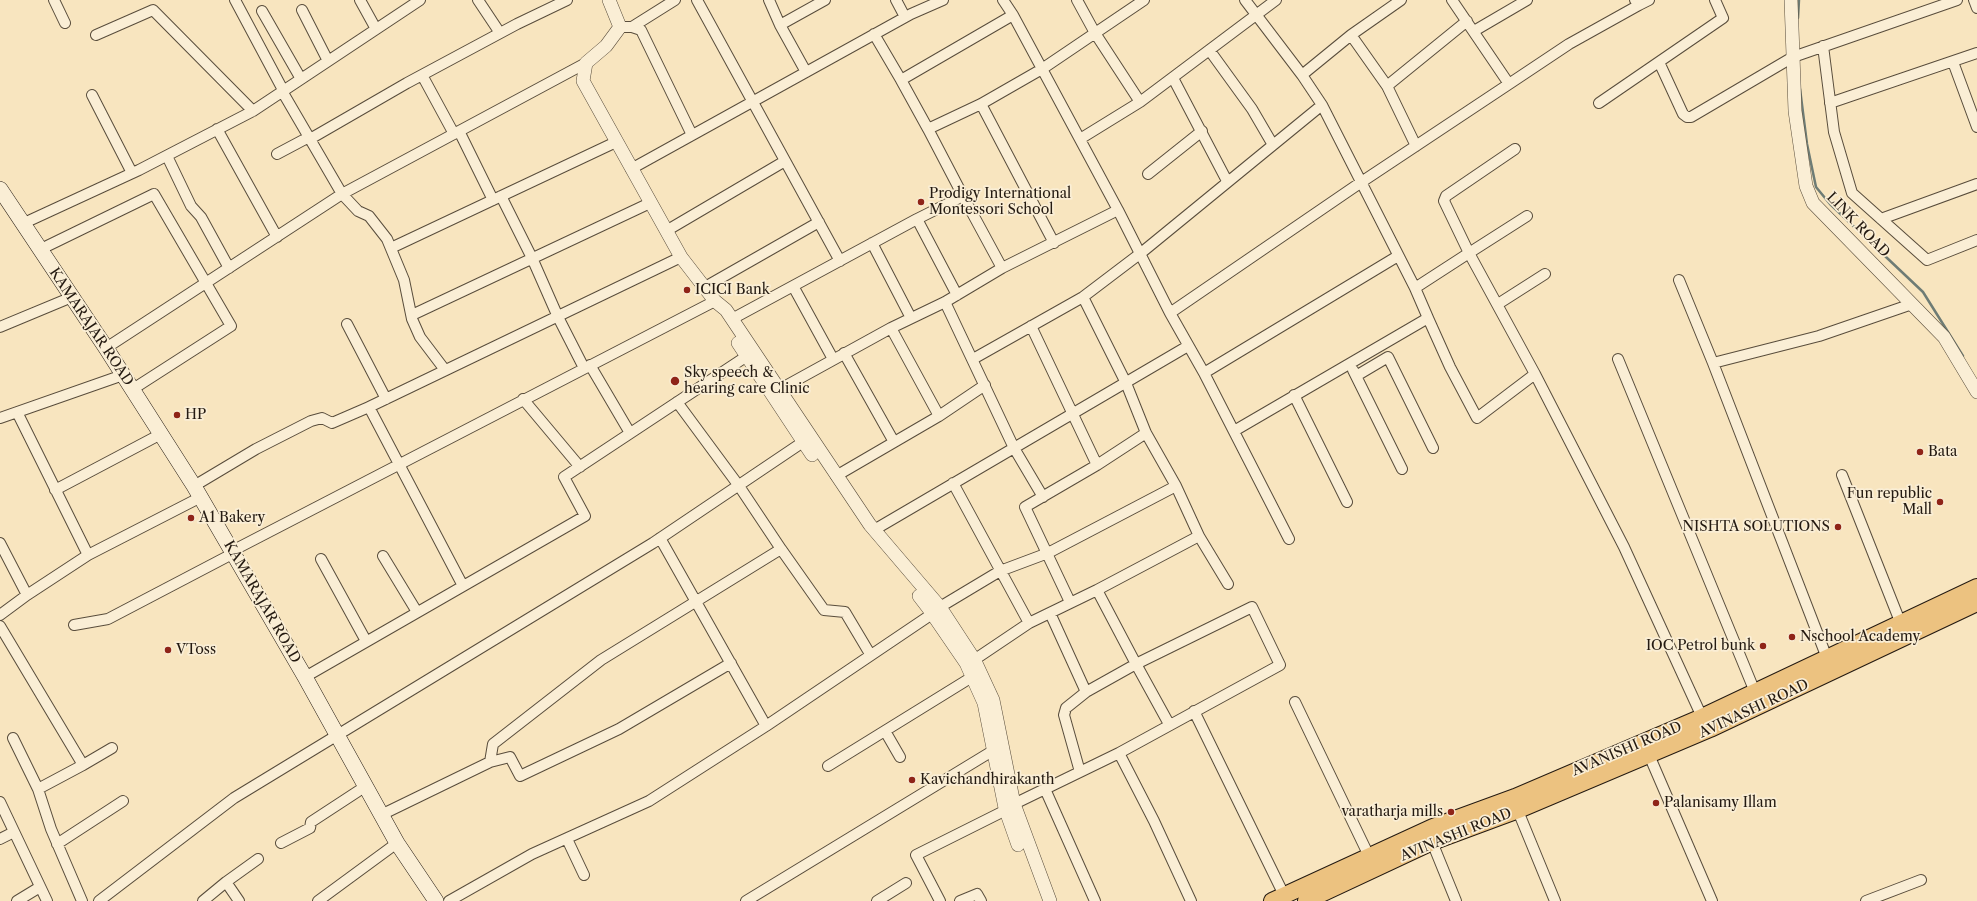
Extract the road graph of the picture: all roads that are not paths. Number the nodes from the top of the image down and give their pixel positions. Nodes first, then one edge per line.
1 (54, 0) edge
2 (235, 0) edge
3 (420, 0) edge
4 (478, 0) edge
5 (567, 0) edge
6 (609, 0) edge
7 (675, 0) edge
8 (697, 0) edge
9 (769, 0) edge
10 (825, 0) edge
11 (896, 0) edge
12 (943, 0) edge
13 (1003, 0) edge
14 (1077, 0) edge
15 (1144, 0) edge
16 (1245, 0) edge
17 (1276, 0) edge
18 (1401, 0) edge
19 (1452, 0) edge
20 (1527, 0) edge
21 (1649, 0) edge
22 (1715, 0) edge
23 (1791, 0) edge
24 (1957, 0) edge
25 (1974, 0) edge
26 (362, 1) edge
27 (1637, 3) edge
28 (1977, 8) edge
29 (302, 10) dead end
30 (262, 11) dead end
31 (1013, 15) junction
32 (1255, 15) junction
33 (905, 17) junction
34 (1468, 21) junction
35 (65, 23) dead end
36 (780, 25) junction
37 (626, 27) junction
38 (376, 29) junction
39 (1474, 31) junction
40 (500, 33) junction
41 (1096, 33) junction
42 (874, 34) junction
43 (96, 35) dead end
44 (1351, 36) junction
45 (1823, 46) junction
46 (1210, 50) junction
47 (1977, 53) edge
48 (1796, 56) junction
49 (328, 61) junction
50 (1659, 62) junction
51 (1953, 62) junction
52 (586, 63) junction
53 (1042, 69) junction
54 (806, 72) junction
55 (422, 75) junction
56 (1302, 75) junction
57 (1173, 78) junction
58 (301, 79) junction
59 (901, 80) junction
60 (1509, 84) junction
61 (1387, 86) junction
62 (282, 91) junction
63 (92, 95) dead end
64 (753, 101) junction
65 (1140, 102) junction
66 (1599, 103) dead end
67 (1830, 103) junction
68 (981, 104) junction
69 (1322, 105) junction
70 (253, 111) junction
71 (1977, 127) edge
72 (218, 129) junction
73 (928, 129) junction
74 (1202, 131) junction
75 (457, 133) junction
76 (692, 135) junction
77 (309, 138) junction
78 (1080, 139) junction
79 (616, 142) junction
80 (1273, 145) junction
81 (1416, 146) junction
82 (1515, 149) dead end
83 (277, 154) dead end
84 (167, 156) junction
85 (785, 161) junction
86 (631, 169) junction
87 (132, 173) junction
88 (1148, 174) dead end
89 (1227, 181) junction
90 (1360, 183) junction
91 (1977, 184) edge
92 (0, 189) edge
93 (342, 194) junction
94 (963, 196) junction
95 (497, 198) junction
96 (650, 203) junction
97 (1118, 210) junction
98 (1527, 216) dead end
99 (917, 219) junction
100 (1881, 219) junction
101 (819, 222) junction
102 (22, 224) junction
103 (666, 231) junction
104 (277, 237) junction
105 (1977, 240) edge
106 (872, 243) junction
107 (1054, 243) junction
108 (391, 248) junction
109 (39, 250) junction
110 (1141, 253) junction
111 (1469, 253) junction
112 (681, 256) junction
113 (1398, 256) junction
114 (532, 258) junction
115 (840, 261) junction
116 (230, 268) junction
117 (1002, 268) junction
118 (1545, 274) dead end
119 (1679, 280) dead end
120 (207, 283) junction
121 (793, 286) junction
122 (705, 288) junction
123 (1415, 288) junction
124 (958, 295) junction
125 (72, 297) junction
126 (1083, 297) junction
127 (715, 301) junction
128 (945, 302) junction
129 (1498, 304) junction
130 (1912, 304) junction
131 (1170, 313) junction
132 (412, 315) junction
133 (558, 317) junction
134 (910, 318) junction
135 (1428, 318) junction
136 (732, 319) junction
137 (346, 324) dead end
138 (1031, 326) junction
139 (0, 327) edge
140 (892, 328) junction
141 (1188, 346) junction
142 (106, 348) junction
143 (844, 353) junction
144 (747, 356) junction
145 (973, 359) junction
146 (1618, 359) dead end
147 (833, 360) junction
148 (1349, 363) junction
149 (1713, 363) junction
150 (587, 366) junction
151 (445, 370) junction
152 (1204, 373) junction
153 (123, 374) junction
154 (1535, 374) junction
155 (1356, 376) junction
156 (1126, 383) junction
157 (985, 385) junction
158 (133, 389) junction
159 (775, 391) junction
160 (1977, 392) edge
161 (1294, 396) junction
162 (386, 399) junction
163 (523, 399) junction
164 (677, 402) junction
165 (370, 407) junction
166 (17, 412) junction
167 (1072, 414) junction
168 (939, 416) junction
169 (0, 418) edge
170 (1234, 431) junction
171 (630, 433) junction
172 (1146, 433) junction
173 (161, 434) junction
174 (803, 442) junction
175 (894, 442) junction
176 (1014, 448) junction
177 (1433, 448) dead end
178 (398, 464) junction
179 (1097, 465) junction
180 (580, 467) junction
181 (1402, 469) dead end
182 (1842, 475) dead end
183 (836, 476) junction
184 (953, 483) junction
185 (739, 486) junction
186 (1176, 486) junction
187 (55, 490) junction
188 (198, 491) junction
189 (1043, 496) junction
190 (1348, 502) dead end
191 (874, 530) junction
192 (1199, 536) junction
193 (660, 538) junction
194 (1289, 538) dead end
195 (0, 543) edge
196 (781, 549) junction
197 (233, 552) junction
198 (1048, 553) junction
199 (88, 555) junction
200 (383, 556) dead end
201 (3, 557) edge
202 (321, 559) dead end
203 (1000, 571) junction
204 (1228, 584) dead end
205 (463, 586) junction
206 (1977, 587) edge
207 (1097, 590) junction
208 (27, 595) junction
209 (696, 601) junction
210 (1070, 602) junction
211 (1977, 603) edge
212 (936, 611) junction
213 (417, 612) junction
214 (1050, 613) junction
215 (0, 615) edge
216 (1028, 623) junction
217 (1901, 624) junction
218 (74, 625) dead end
219 (0, 626) edge
220 (366, 642) junction
221 (870, 654) junction
222 (1827, 658) junction
223 (974, 660) junction
224 (731, 663) junction
225 (1136, 664) junction
226 (305, 677) junction
227 (972, 677) junction
228 (1086, 692) junction
229 (1755, 692) junction
230 (1295, 702) dead end
231 (1194, 711) junction
232 (1702, 717) junction
233 (1169, 724) junction
234 (766, 726) junction
235 (885, 731) junction
236 (336, 735) junction
237 (13, 738) dead end
238 (112, 748) dead end
239 (994, 750) junction
240 (1119, 753) junction
241 (1649, 755) junction
242 (900, 757) dead end
243 (490, 762) junction
244 (83, 765) junction
245 (828, 766) dead end
246 (1080, 772) junction
247 (366, 786) junction
248 (38, 789) junction
249 (1045, 789) junction
250 (123, 801) dead end
251 (0, 802) edge
252 (1010, 807) junction
253 (1518, 810) junction
254 (383, 814) junction
255 (14, 832) junction
256 (566, 838) junction
257 (0, 839) edge
258 (1432, 842) junction
259 (281, 843) dead end
260 (397, 843) junction
261 (57, 844) junction
262 (1369, 856) junction
263 (258, 859) dead end
264 (584, 875) dead end
265 (1920, 880) dead end
266 (226, 882) junction
267 (906, 883) dead end
268 (40, 887) junction
269 (1278, 898) edge
270 (17, 901) edge
271 (47, 901) edge
272 (82, 901) edge
273 (99, 901) edge
274 (202, 901) edge
275 (239, 901) edge
276 (318, 901) edge
277 (436, 901) edge
278 (449, 901) edge
279 (746, 901) edge
280 (877, 901) edge
281 (940, 901) edge
282 (960, 901) edge
283 (981, 901) edge
284 (1040, 901) edge
285 (1050, 901) edge
286 (1095, 901) edge
287 (1191, 901) edge
288 (1306, 901) edge
289 (1456, 901) edge
290 (1555, 901) edge
291 (1712, 901) edge
292 (1866, 901) edge

1 - 35 street
2 - 62 street
3 - 38 street
4 - 40 street
5 - 40 street
6 - 37 street
7 - 37 street
8 - 64 street
9 - 36 street
10 - 36 street
11 - 33 street
12 - 33 street
13 - 31 street
14 - 41 street
15 - 41 street
16 - 32 street
17 - 32 street
18 - 44 street
19 - 34 street
20 - 39 street
21 - 27 street
22 - 50 street
23 - 48 street, LINK ROAD
24 - 45 street
25 - 28 street
26 - 38 street
27 - 60 street
29 - 49 street
30 - 58 street
31 - 53 street
31 - 59 street
32 - 46 street
32 - 56 street
33 - 42 street
34 - 39 street
34 - 61 street
36 - 54 street
37 - 52 street
37 - 76 street
38 - 49 street
39 - 60 street
40 - 55 street
41 - 53 street
41 - 65 street
42 - 54 street
42 - 59 street
43 - 70 street
44 - 56 street
44 - 61 street
45 - 48 street
45 - 67 street
46 - 57 street
46 - 80 street
47 - 51 street
48 - 50 street
48 - 130 street, LINK ROAD
49 - 58 street
50 - 66 street
51 - 67 street
51 - 71 street
52 - 75 street
52 - 79 street
53 - 68 street
53 - 78 street
54 - 64 street
55 - 75 street
55 - 77 street
56 - 69 street
57 - 65 street
57 - 74 street
58 - 62 street
59 - 73 street
60 - 81 street
61 - 81 street
62 - 70 street
62 - 77 street
63 - 87 street
64 - 76 street
64 - 85 street
65 - 78 street
67 - 100 street
68 - 73 street
68 - 107 street
69 - 80 street
69 - 90 street
70 - 72 street
72 - 84 street
72 - 104 street
73 - 94 street
74 - 88 street
74 - 89 street
75 - 93 street
75 - 95 street
76 - 86 street
77 - 83 street
77 - 93 street
78 - 97 street
79 - 86 street
79 - 95 street
80 - 89 street
81 - 90 street
82 - 111 street
84 - 87 street
84 - 116 street
85 - 101 street
85 - 103 street
86 - 96 street
87 - 102 street
89 - 110 street
90 - 113 street
90 - 131 street
91 - 100 street
92 - 102 main road, KAMARAJAR ROAD
93 - 104 street
93 - 108 street
94 - 99 street
94 - 117 street
95 - 108 street
95 - 114 street
96 - 103 street
96 - 114 street
97 - 107 street
97 - 110 street
98 - 111 street
99 - 106 street
99 - 124 street
100 - 105 street
101 - 115 street
101 - 122 street
102 - 109 main road, KAMARAJAR ROAD
103 - 112 street
104 - 116 street
106 - 115 street
106 - 134 street
107 - 117 street
108 - 132 street
109 - 120 street
109 - 125 main road, KAMARAJAR ROAD
110 - 126 street
110 - 131 street
111 - 123 street
111 - 129 street
112 - 122 street
112 - 133 street
113 - 123 street
113 - 152 street
114 - 132 street
114 - 133 street
115 - 121 street
116 - 120 street
117 - 124 street
118 - 129 street
119 - 149 street
120 - 142 street
120 - 158 street
121 - 136 street
121 - 147 street
122 - 127 street
123 - 135 street
124 - 128 street
125 - 139 street
125 - 142 main road, KAMARAJAR ROAD
126 - 138 street
126 - 156 street
127 - 136 street
127 - 144 street
127 - 150 street
128 - 134 street
128 - 145 street
129 - 154 street
130 - 149 street
130 - 160 street, LINK ROAD
131 - 141 street
132 - 151 street
133 - 150 street
133 - 151 street
134 - 140 street
135 - 148 street
135 - 154 street
136 - 159 street
137 - 162 street
138 - 145 street
138 - 167 street
140 - 143 street
140 - 168 street
141 - 152 street
141 - 156 street
142 - 153 main road, KAMARAJAR ROAD
143 - 147 street
143 - 175 street
144 - 159 street
144 - 164 street
145 - 157 street
146 - 229 street
147 - 159 street
148 - 155 street
148 - 161 street
149 - 222 street
150 - 163 street
150 - 171 street
151 - 162 street
152 - 170 street
153 - 158 main road, KAMARAJAR ROAD
153 - 166 street
154 - 232 street
155 - 177 street
155 - 181 street
156 - 167 street
156 - 172 street
157 - 168 street
157 - 176 street
158 - 173 main road, KAMARAJAR ROAD
159 - 174 street
159 - 183 street
161 - 170 street
161 - 190 street
162 - 165 street
163 - 178 street
163 - 180 street
164 - 171 street
164 - 185 street
165 - 178 street
165 - 188 street
166 - 169 street
166 - 187 street
167 - 176 street
167 - 179 street
168 - 175 street
170 - 194 street
171 - 180 street
172 - 179 street
172 - 186 street
173 - 187 street
173 - 188 main road, KAMARAJAR ROAD
174 - 185 street
174 - 212 street
175 - 183 street
176 - 184 street
176 - 189 street
178 - 197 street
178 - 205 street
179 - 189 street
180 - 205 street
182 - 217 street
183 - 191 street
184 - 191 street
184 - 203 street
185 - 193 street
185 - 196 street
186 - 192 street
186 - 198 street
187 - 199 street
188 - 197 main road, KAMARAJAR ROAD
188 - 199 street
189 - 198 street
191 - 212 street
192 - 204 street
192 - 207 street
193 - 209 street
193 - 236 street
195 - 201 street
196 - 209 street
196 - 221 street
197 - 218 street
197 - 226 main road, KAMARAJAR ROAD
198 - 203 street
198 - 210 street
199 - 208 street
200 - 213 street
201 - 208 street
202 - 220 street
203 - 212 street
203 - 216 street
205 - 213 street
206 - 217 main road, AVANISHI ROAD
207 - 210 street
207 - 225 street
208 - 215 street
209 - 224 street
209 - 243 street
210 - 214 street
211 - 241 main road, AVINASHI ROAD
212 - 221 street
212 - 223 street
212 - 227 street
213 - 220 street
214 - 216 street
214 - 228 street
216 - 223 street
217 - 222 main road, AVANISHI ROAD
219 - 244 street
220 - 226 street
221 - 234 street
222 - 229 main road, AVANISHI ROAD
223 - 252 street
224 - 234 street
224 - 243 street
225 - 228 street
225 - 231 street
225 - 233 street
226 - 236 main road, KAMARAJAR ROAD
227 - 235 street
227 - 239 street
228 - 246 street
229 - 232 main road, AVANISHI ROAD
230 - 262 street
231 - 233 street
231 - 269 street
232 - 262 main road, AVANISHI ROAD
233 - 240 street
234 - 256 street
235 - 242 street
235 - 245 street
236 - 247 main road, KAMARAJAR ROAD
236 - 273 street
237 - 248 street
238 - 244 street
239 - 252 street
239 - 279 street
240 - 246 street
240 - 287 street
241 - 253 main road, AVINASHI ROAD
241 - 291 street
243 - 254 street
244 - 248 street
246 - 249 street
247 - 254 main road, KAMARAJAR ROAD
247 - 259 street
248 - 261 street
249 - 252 street
249 - 286 street
250 - 261 street
251 - 255 street
252 - 281 street
252 - 284 street
252 - 285 street
253 - 258 main road, AVINASHI ROAD
253 - 290 street
254 - 260 main road, KAMARAJAR ROAD
255 - 257 street
255 - 268 street
256 - 264 street
256 - 278 street
258 - 288 main road, AVINASHI ROAD
258 - 289 street
260 - 276 street
260 - 277 main road, KAMARAJAR ROAD
261 - 272 street
262 - 269 main road, AVANISHI ROAD
263 - 266 street
265 - 292 street
266 - 274 street
266 - 275 street
267 - 280 street
268 - 270 street
268 - 271 street
282 - 283 street

